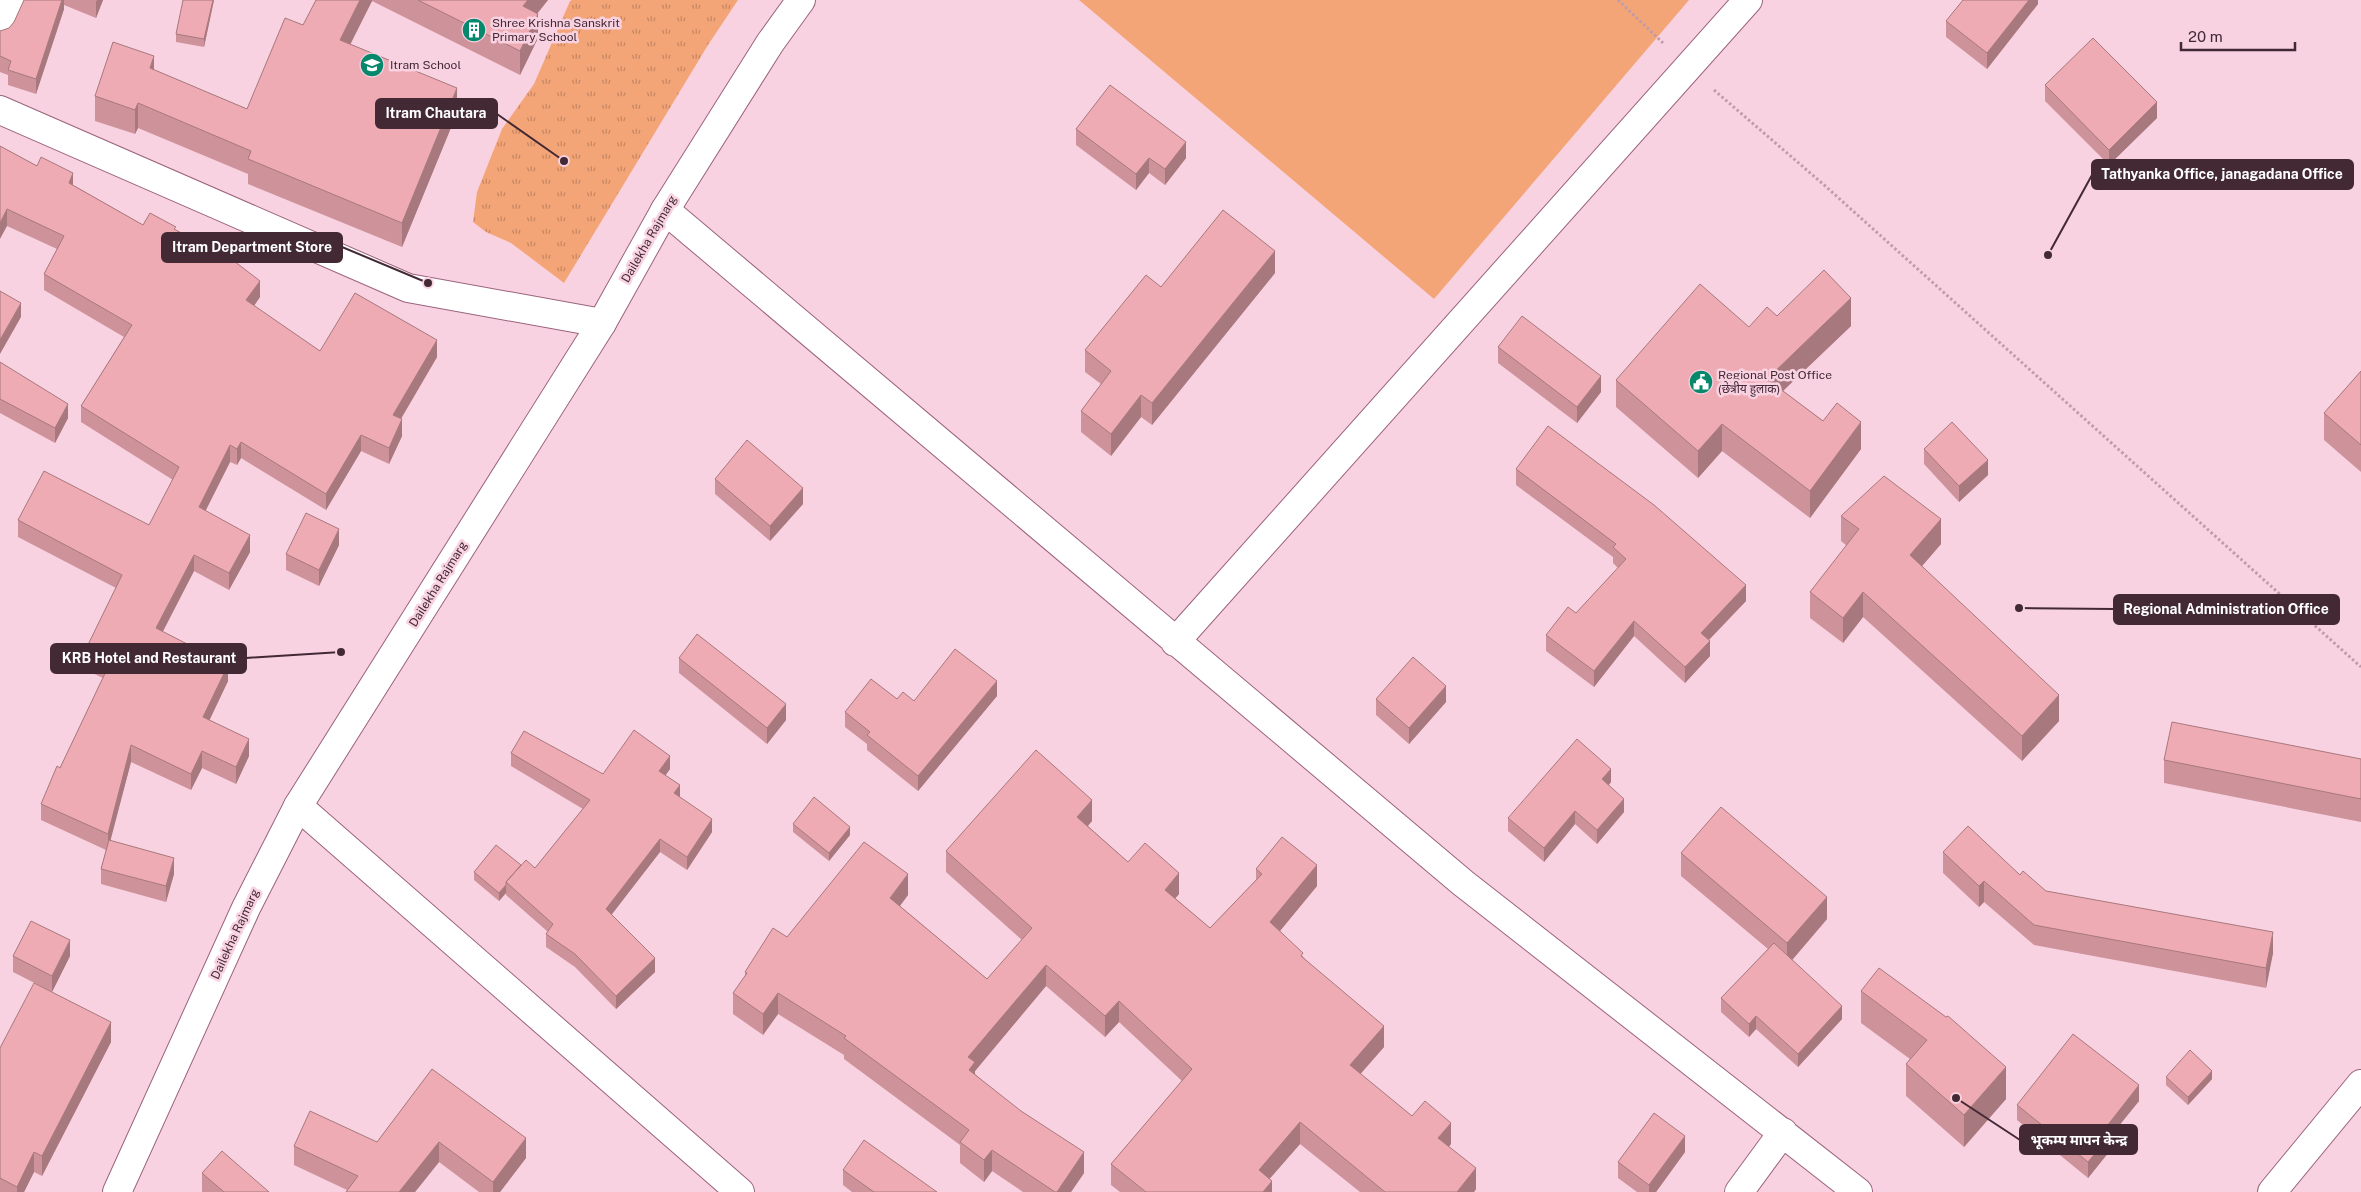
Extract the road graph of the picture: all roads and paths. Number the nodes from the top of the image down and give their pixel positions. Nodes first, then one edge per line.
1 (14, 0) edge
2 (801, 0) edge
3 (1618, 0) edge
4 (1748, 0) edge
5 (0, 31) edge
6 (1689, 68) junction
7 (0, 110) edge
8 (665, 210) junction
9 (602, 323) junction
10 (1175, 642) junction
11 (2361, 667) edge
12 (298, 806) junction
13 (2361, 1084) edge
14 (1783, 1132) junction
15 (117, 1192) edge
16 (740, 1192) edge
17 (1739, 1192) edge
18 (1858, 1192) edge
19 (2272, 1192) edge

1 - 5 street
2 - 8 street, Dailekha Rajmarg
3 - 6 path
4 - 6 street
6 - 10 street
6 - 11 path
7 - 9 street
8 - 9 street, Dailekha Rajmarg
8 - 10 street
9 - 12 street, Dailekha Rajmarg
10 - 14 street
12 - 15 street, Dailekha Rajmarg
12 - 16 street
13 - 19 street
14 - 17 street
14 - 18 street

